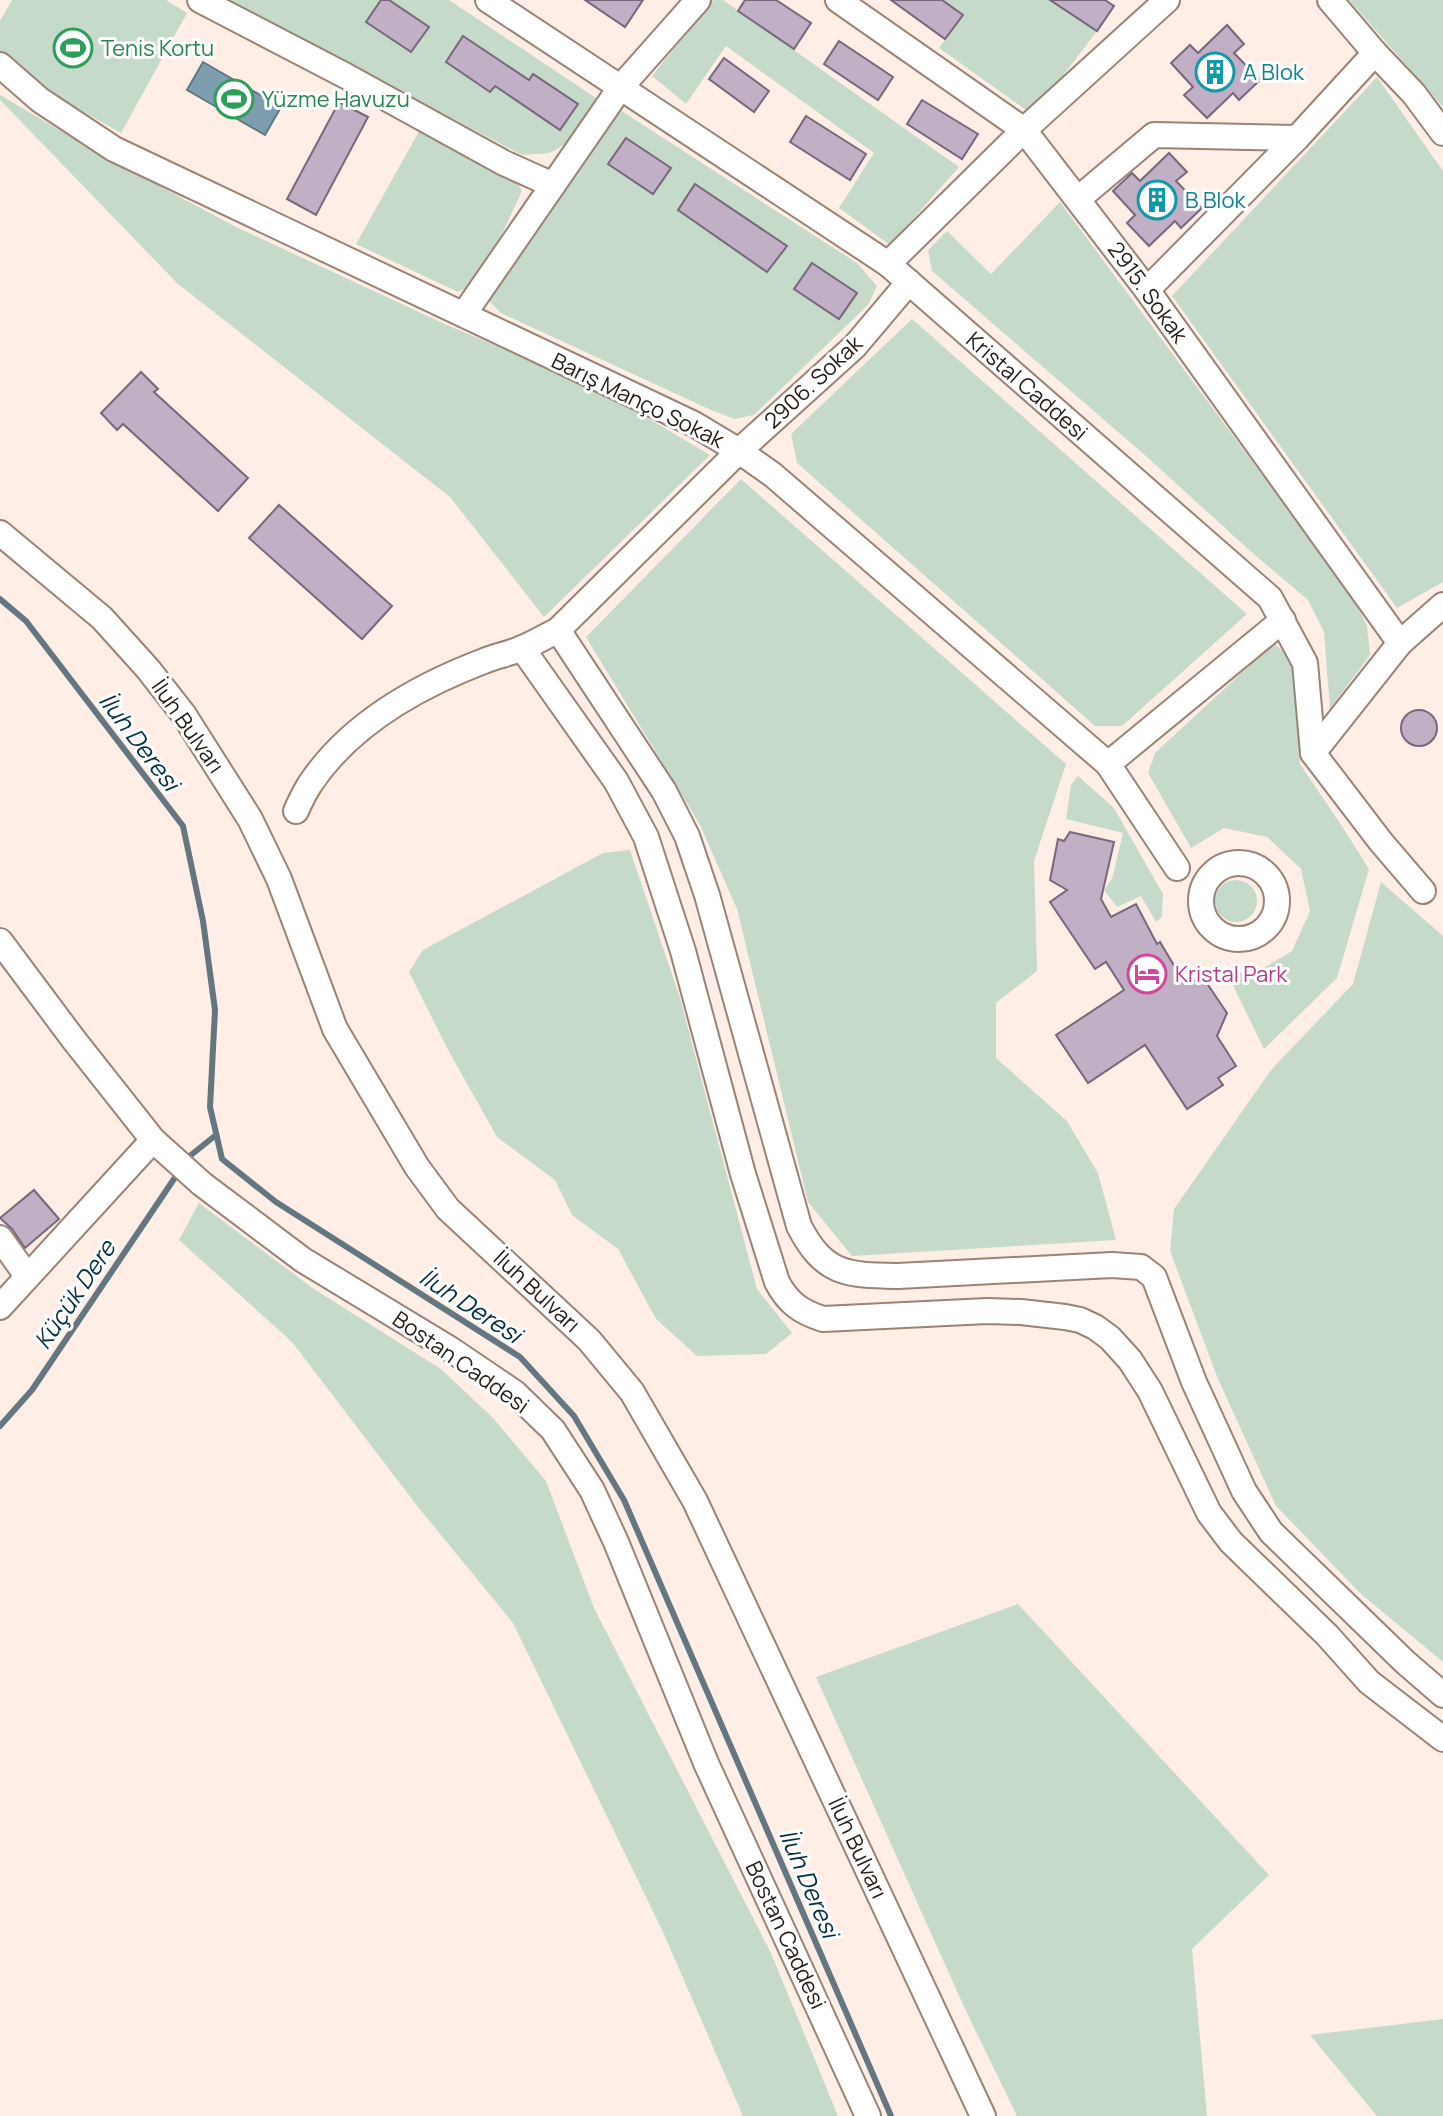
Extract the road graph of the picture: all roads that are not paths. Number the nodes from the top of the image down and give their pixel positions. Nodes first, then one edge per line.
1 (200, 0) edge
2 (488, 0) edge
3 (698, 0) edge
4 (838, 0) edge
5 (1330, 0) edge
6 (1160, 2) edge
7 (1375, 53) junction
8 (0, 65) edge
9 (620, 88) junction
10 (1024, 130) junction
11 (1443, 133) edge
12 (1297, 138) junction
13 (553, 185) junction
14 (1078, 199) junction
15 (888, 264) junction
16 (909, 282) junction
17 (1147, 290) junction
18 (464, 314) junction
19 (739, 451) junction
20 (0, 533) edge
21 (1443, 605) edge
22 (1283, 620) junction
23 (558, 630) junction
24 (1400, 643) junction
25 (522, 648) junction
26 (1313, 753) junction
27 (1108, 764) junction
28 (296, 811) dead end
29 (1177, 868) junction
30 (1218, 869) junction
31 (1423, 891) dead end
32 (1203, 914) junction
33 (0, 941) edge
34 (153, 1140) junction
35 (0, 1238) edge
36 (27, 1276) junction
37 (0, 1307) edge
38 (1443, 1695) edge
39 (1443, 1739) edge
40 (868, 2116) edge
41 (983, 2116) edge

1 - 13 street
2 - 9 street, Kristal Caddesi
3 - 9 street
4 - 10 street, 2915. Sokak
5 - 7 street
6 - 10 street
7 - 11 street
7 - 12 street
8 - 18 street, Barış Manço Sokak
9 - 13 street
9 - 15 street, Kristal Caddesi
10 - 14 street, 2915. Sokak
10 - 15 street
12 - 14 street
12 - 17 street
13 - 18 street
14 - 17 street, 2915. Sokak
15 - 16 street, Kristal Caddesi
16 - 19 street, 2906. Sokak
16 - 22 street, Kristal Caddesi
17 - 24 street, 2915. Sokak
18 - 19 street, Barış Manço Sokak
19 - 23 street, 2906. Sokak
19 - 27 street, Barış Manço Sokak
20 - 41 street, İluh Bulvarı
21 - 24 street
22 - 26 street, Kristal Caddesi
22 - 27 street
23 - 25 street, 2906. Sokak
23 - 38 street
24 - 26 street
25 - 28 street, 2906. Sokak
25 - 39 street
26 - 31 street
27 - 29 street, Barış Manço Sokak
29 - 30 street
29 - 32 street, Barış Manço Sokak
30 - 32 street
30 - 32 street
33 - 34 street, Bostan Caddesi
34 - 36 street
34 - 40 street, Bostan Caddesi
35 - 36 street
36 - 37 street

